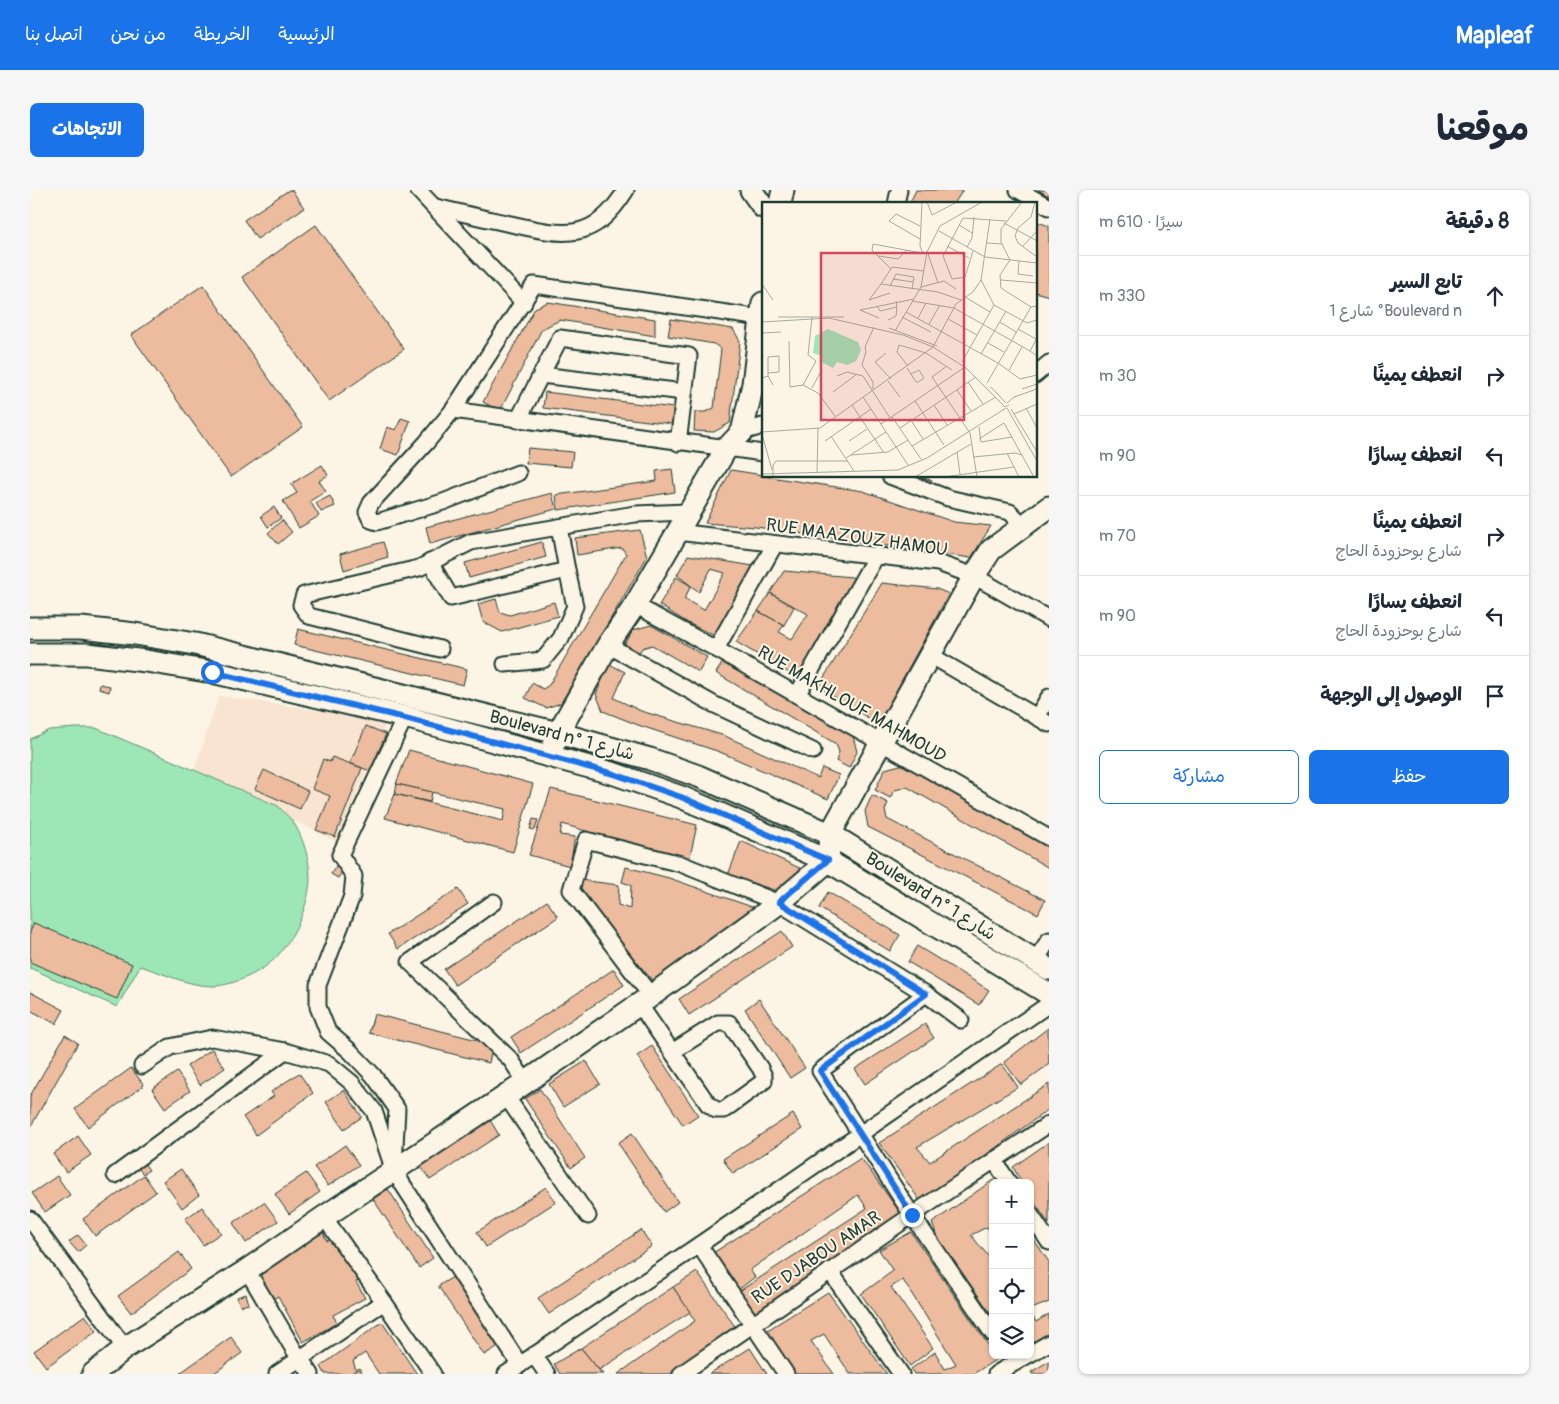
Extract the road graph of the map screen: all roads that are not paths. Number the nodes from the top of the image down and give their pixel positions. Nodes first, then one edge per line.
1 (418, 190) edge
2 (626, 190) edge
3 (752, 190) edge
4 (1018, 190) edge
5 (762, 205) edge
6 (1049, 207) edge
7 (436, 208) junction
8 (524, 303) junction
9 (762, 311) edge
10 (1049, 363) edge
11 (1036, 373) edge
12 (541, 375) junction
13 (684, 392) junction
14 (453, 410) junction
15 (518, 420) junction
16 (762, 426) edge
17 (742, 432) junction
18 (678, 442) junction
19 (726, 449) junction
20 (762, 453) edge
21 (518, 473) dead end
22 (895, 478) edge
23 (1049, 507) edge
24 (688, 512) junction
25 (1023, 525) junction
26 (559, 527) junction
27 (677, 532) junction
28 (775, 544) junction
29 (876, 556) junction
30 (430, 562) junction
31 (567, 570) junction
32 (974, 576) junction
33 (635, 605) junction
34 (1049, 619) edge
35 (30, 628) edge
36 (608, 645) junction
37 (440, 649) dead end
38 (716, 649) junction
39 (30, 654) edge
40 (930, 655) junction
41 (505, 664) dead end
42 (797, 695) junction
43 (1049, 697) edge
44 (405, 718) junction
45 (1043, 721) edge
46 (558, 733) junction
47 (881, 742) junction
48 (813, 751) dead end
49 (550, 756) junction
50 (830, 834) junction
51 (1049, 838) edge
52 (828, 860) junction
53 (494, 902) dead end
54 (779, 902) junction
55 (1049, 940) edge
56 (1042, 965) edge
57 (926, 994) junction
58 (1049, 994) edge
59 (645, 1000) junction
60 (1049, 1004) edge
61 (961, 1020) dead end
62 (286, 1051) junction
63 (672, 1052) junction
64 (142, 1066) dead end
65 (526, 1083) junction
66 (506, 1096) junction
67 (1049, 1124) edge
68 (860, 1134) junction
69 (994, 1160) junction
70 (394, 1171) junction
71 (115, 1175) dead end
72 (1006, 1179) edge
73 (912, 1215) junction
74 (588, 1216) dead end
75 (324, 1217) junction
76 (30, 1218) edge
77 (1034, 1220) edge
78 (1049, 1242) edge
79 (699, 1245) junction
80 (247, 1270) junction
81 (830, 1271) junction
82 (384, 1302) junction
83 (753, 1323) junction
84 (989, 1328) edge
85 (1049, 1343) edge
86 (125, 1348) junction
87 (1034, 1352) edge
88 (534, 1355) junction
89 (300, 1358) junction
90 (1014, 1364) edge
91 (520, 1365) junction
92 (93, 1374) edge
93 (277, 1374) edge
94 (311, 1374) edge
95 (432, 1374) edge
96 (506, 1374) edge
97 (548, 1374) edge
98 (680, 1374) edge
99 (786, 1374) edge
100 (900, 1374) edge
101 (996, 1374) edge

1 - 7 street
2 - 7 street
3 - 5 main road
4 - 6 street
7 - 8 street
8 - 9 street
8 - 14 street
9 - 17 main road
10 - 11 street
12 - 13 street
12 - 13 street
12 - 15 street
13 - 18 street
14 - 15 street
14 - 21 street
15 - 18 street
16 - 17 street
17 - 19 main road
18 - 19 street
19 - 20 street
19 - 24 main road
22 - 25 street
23 - 25 main road
24 - 26 street
24 - 27 main road
25 - 32 main road
26 - 30 street
26 - 31 street
27 - 28 street, RUE MAAZOUZ HAMOU
27 - 33 main road
28 - 29 street, RUE MAAZOUZ HAMOU
28 - 38 street
29 - 32 street, RUE MAAZOUZ HAMOU
29 - 42 street
30 - 31 street
30 - 37 street
31 - 41 street
32 - 34 street, RUE MAAZOUZ HAMOU
32 - 40 main road
33 - 36 main road
33 - 38 street, RUE MAKHLOUF MAHMOUD
35 - 46 main road, Boulevard n° شارع 1
36 - 46 main road
36 - 48 street
38 - 42 street, RUE MAKHLOUF MAHMOUD
39 - 44 main road, Boulevard n° شارع 1
40 - 45 street
40 - 47 main road
42 - 47 street, RUE MAKHLOUF MAHMOUD
43 - 45 street
44 - 49 main road, Boulevard n° شارع 1
44 - 70 street
46 - 49 main road
46 - 50 main road, Boulevard n° شارع 1
47 - 50 main road
47 - 51 street, RUE MAKHLOUF MAHMOUD
49 - 52 main road, Boulevard n° شارع 1
50 - 52 main road
50 - 56 main road, Boulevard n° شارع 1
52 - 54 main road
52 - 58 main road, Boulevard n° شارع 1
53 - 65 street
54 - 57 street
54 - 59 main road
54 - 59 street
55 - 56 street
57 - 61 street
57 - 68 street
59 - 63 street
59 - 65 main road
60 - 68 street
62 - 64 street
62 - 70 street
62 - 71 street
63 - 63 street
65 - 66 main road
66 - 70 main road
66 - 74 street
67 - 69 street, RUE DJABOU AMAR
68 - 73 street
68 - 79 street
69 - 72 street
69 - 73 street, RUE DJABOU AMAR
70 - 75 main road
70 - 91 street
73 - 81 street, RUE DJABOU AMAR
73 - 84 street
75 - 80 main road
75 - 82 street
76 - 86 street
77 - 78 street
79 - 83 street
79 - 88 street
80 - 86 main road
80 - 89 street
81 - 83 street, RUE DJABOU AMAR
81 - 100 street
82 - 89 street
82 - 95 street
83 - 98 street, RUE DJABOU AMAR
83 - 99 street
85 - 87 street
86 - 92 main road
88 - 91 street
88 - 97 street
89 - 93 street
89 - 94 street
90 - 101 street
91 - 96 street

